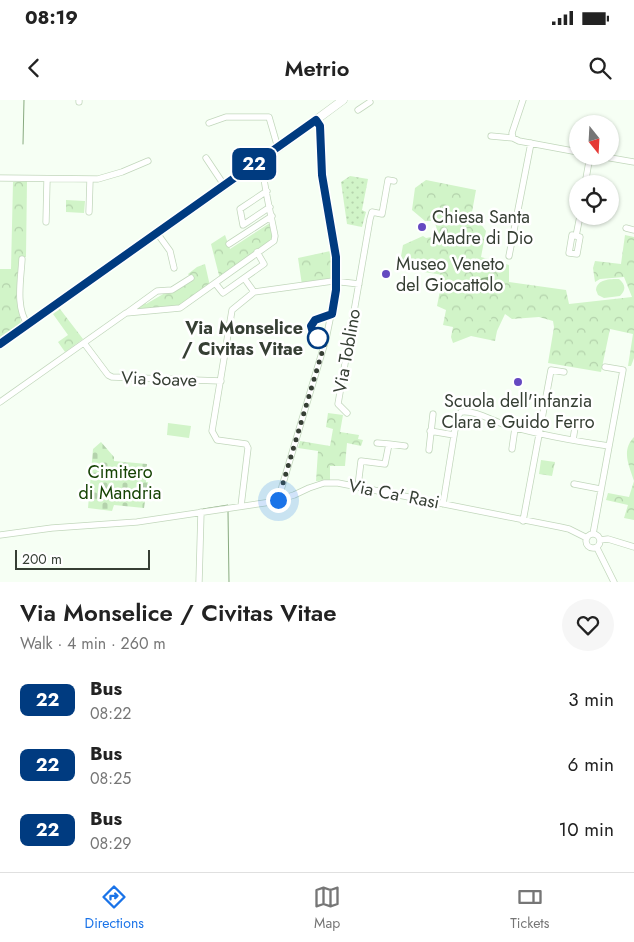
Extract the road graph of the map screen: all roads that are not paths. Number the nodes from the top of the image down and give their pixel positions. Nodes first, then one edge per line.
1 (342, 100) edge
2 (523, 100) edge
3 (366, 102) edge
4 (358, 110) dead end
5 (316, 120) junction
6 (209, 122) dead end
7 (491, 136) dead end
8 (513, 138) junction
9 (531, 143) junction
10 (278, 148) junction
11 (569, 150) edge
12 (206, 158) dead end
13 (619, 159) edge
14 (148, 161) dead end
15 (257, 162) junction
16 (634, 162) edge
17 (0, 178) edge
18 (47, 180) junction
19 (90, 180) junction
20 (394, 181) dead end
21 (224, 185) junction
22 (267, 192) junction
23 (270, 207) junction
24 (89, 212) dead end
25 (272, 216) junction
26 (46, 222) dead end
27 (243, 225) junction
28 (578, 225) edge
29 (626, 228) dead end
30 (634, 230) edge
31 (157, 233) junction
32 (245, 234) junction
33 (576, 236) junction
34 (229, 244) dead end
35 (257, 252) junction
36 (509, 256) dead end
37 (22, 259) dead end
38 (174, 268) dead end
39 (191, 278) dead end
40 (244, 278) junction
41 (336, 281) junction
42 (215, 282) junction
43 (359, 284) junction
44 (254, 292) junction
45 (126, 313) junction
46 (332, 314) junction
47 (28, 326) junction
48 (326, 339) junction
49 (84, 343) junction
50 (0, 344) edge
51 (605, 367) dead end
52 (564, 372) dead end
53 (221, 381) junction
54 (0, 402) edge
55 (347, 413) dead end
56 (433, 414) dead end
57 (576, 421) dead end
58 (515, 428) junction
59 (430, 430) junction
60 (539, 433) junction
61 (454, 435) junction
62 (573, 440) junction
63 (377, 443) dead end
64 (388, 444) junction
65 (405, 446) dead end
66 (609, 446) junction
67 (512, 449) dead end
68 (429, 450) dead end
69 (574, 484) dead end
70 (358, 486) junction
71 (600, 489) junction
72 (278, 500) junction
73 (443, 504) junction
74 (241, 506) junction
75 (201, 512) junction
76 (524, 518) junction
77 (593, 534) junction
78 (0, 535) edge
79 (587, 538) junction
80 (600, 540) junction
81 (634, 546) edge
82 (597, 548) junction
83 (199, 582) edge
84 (614, 582) edge

1 - 5 street
2 - 8 street
3 - 4 street
5 - 10 street
5 - 41 street
6 - 10 street
7 - 8 street
8 - 9 street
9 - 11 street
9 - 36 street
10 - 15 street
12 - 21 street
13 - 16 street
14 - 19 street
15 - 21 street
15 - 22 street
17 - 18 street
18 - 19 street
18 - 26 street
19 - 24 street
20 - 43 street, Via Toblino
21 - 31 street
22 - 23 street
22 - 27 street
23 - 25 street
23 - 27 street
25 - 32 street
25 - 35 street
27 - 32 street
28 - 33 street
29 - 30 street
31 - 38 street
31 - 47 street
32 - 34 street
33 - 33 street
35 - 40 street
35 - 42 street
37 - 47 street
39 - 45 street
40 - 42 street
40 - 44 street
41 - 43 street, Via Toblino
41 - 44 street, Via Toblino
41 - 46 street
42 - 45 street
43 - 55 street, Via Toblino
44 - 53 street
45 - 49 street
46 - 48 street
46 - 48 street
47 - 50 street
48 - 72 street
49 - 53 street, Via Soave
49 - 54 street
51 - 66 street
52 - 60 street
53 - 74 street
56 - 59 street
57 - 62 street
58 - 60 street
58 - 61 street
58 - 67 street
59 - 61 street
59 - 68 street
60 - 62 street
60 - 76 street
61 - 73 street
62 - 66 street
63 - 64 street
64 - 65 street
64 - 70 street
66 - 71 street
69 - 71 street
70 - 72 street, Via Ca' Rasi
70 - 73 street, Via Ca' Rasi
71 - 77 street
72 - 74 street, Via Ca' Rasi
73 - 76 street, Via Ca' Rasi
74 - 75 street, Via Ca' Rasi
75 - 78 street, Via Ca' Rasi
75 - 83 street
76 - 79 street, Via Ca' Rasi
77 - 79 street
77 - 80 street
79 - 82 street, Via Ca' Rasi
80 - 81 street
80 - 82 street
82 - 84 street, Via Ca' Rasi

